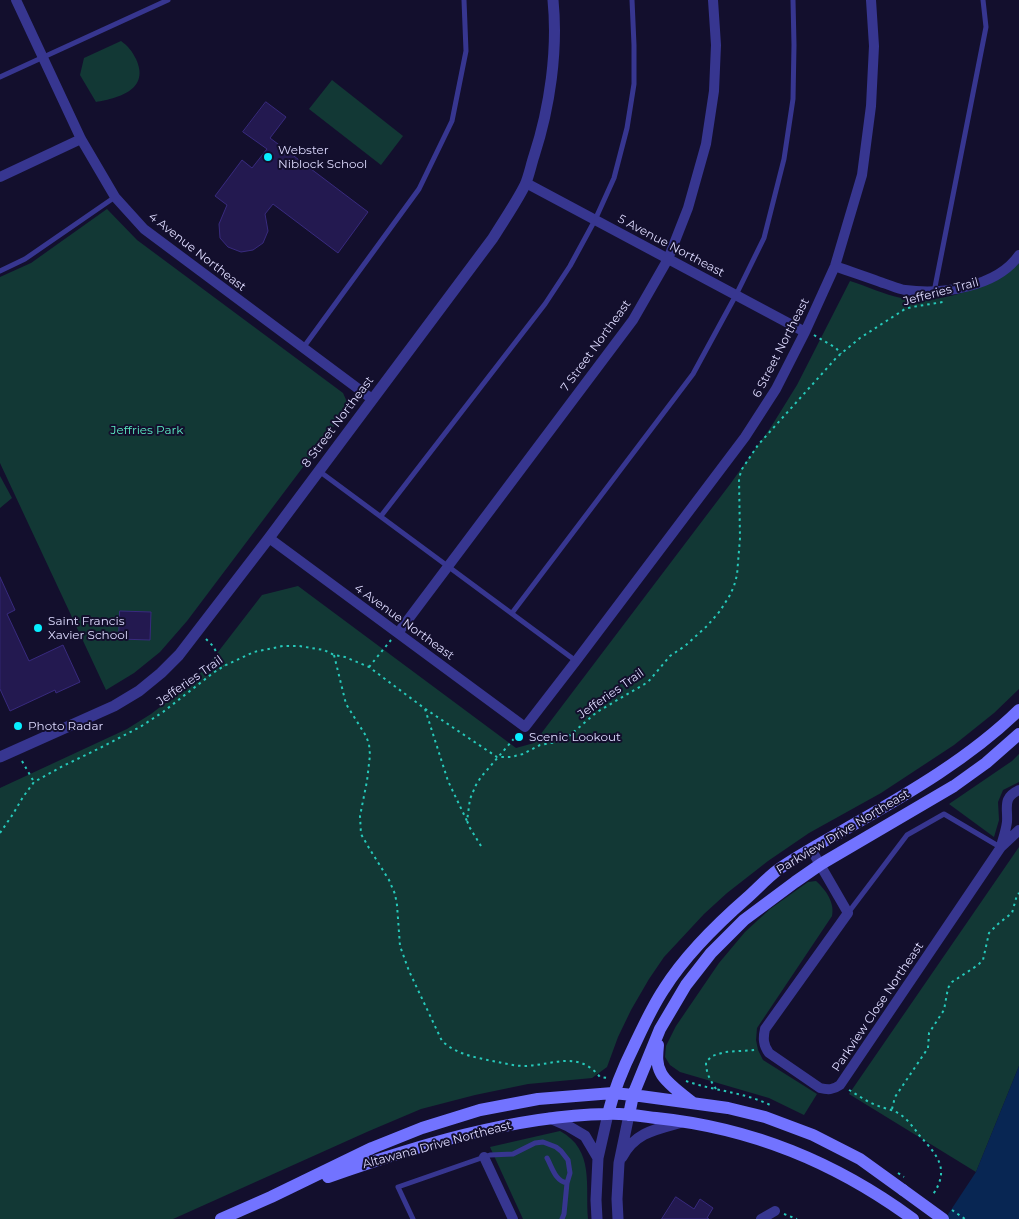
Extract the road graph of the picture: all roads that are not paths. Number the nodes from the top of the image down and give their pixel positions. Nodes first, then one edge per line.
1 (16, 0) edge
2 (168, 0) edge
3 (464, 0) edge
4 (552, 0) edge
5 (632, 0) edge
6 (713, 0) edge
7 (793, 0) edge
8 (871, 0) edge
9 (983, 0) edge
10 (42, 57) junction
11 (0, 77) edge
12 (81, 139) junction
13 (0, 177) edge
14 (526, 183) junction
15 (115, 197) junction
16 (595, 220) junction
17 (1019, 255) edge
18 (668, 259) junction
19 (836, 266) junction
20 (0, 271) edge
21 (934, 292) junction
22 (736, 295) junction
23 (805, 332) junction
24 (303, 348) junction
25 (372, 399) junction
26 (319, 471) junction
27 (381, 516) junction
28 (269, 538) junction
29 (448, 566) junction
30 (512, 613) junction
31 (398, 633) junction
32 (576, 661) junction
33 (1019, 710) edge
34 (525, 726) joint
35 (1019, 734) edge
36 (0, 757) edge
37 (1019, 790) edge
38 (1019, 830) edge
39 (1001, 847) junction
40 (812, 849) junction
41 (821, 864) junction
42 (848, 913) junction
43 (660, 1029) junction
44 (613, 1093) junction
45 (633, 1094) junction
46 (693, 1103) junction
47 (608, 1114) junction
48 (629, 1115) junction
49 (550, 1118) junction
50 (686, 1121) junction
51 (484, 1157) junction
52 (547, 1158) dead end
53 (598, 1158) junction
54 (619, 1162) junction
55 (566, 1183) junction
56 (271, 1196) junction
57 (775, 1211) dead end
58 (947, 1214) edge
59 (220, 1219) edge
60 (413, 1219) edge
61 (513, 1219) edge
62 (562, 1219) edge
63 (597, 1219) edge
64 (618, 1219) edge
65 (761, 1219) edge
66 (913, 1219) edge

1 - 10 street, 4 Avenue Northeast
2 - 10 lane
3 - 24 lane
4 - 14 street, 8 Street Northeast
5 - 16 lane
6 - 18 street, 7 Street Northeast
7 - 22 lane
8 - 19 street, 6 Street Northeast
9 - 21 lane
10 - 11 lane
10 - 12 street, 4 Avenue Northeast
12 - 13 street
12 - 15 street, 4 Avenue Northeast
14 - 16 street, 5 Avenue Northeast
14 - 25 street, 8 Street Northeast
15 - 20 lane
15 - 24 street, 4 Avenue Northeast
16 - 18 street, 5 Avenue Northeast
16 - 27 lane
17 - 21 street
18 - 22 street, 5 Avenue Northeast
18 - 29 street, 7 Street Northeast
19 - 21 street
19 - 23 street, 6 Street Northeast
22 - 23 street, 5 Avenue Northeast
22 - 30 lane
23 - 32 street, 6 Street Northeast
24 - 25 street, 4 Avenue Northeast
25 - 26 street, 8 Street Northeast
26 - 27 lane
26 - 28 street, 8 Street Northeast
27 - 29 lane
28 - 31 street, 4 Avenue Northeast
28 - 36 street, 8 Street Northeast
29 - 30 lane
29 - 31 street, 7 Street Northeast
30 - 32 lane
31 - 34 street, 4 Avenue Northeast
32 - 34 street, 6 Street Northeast
33 - 40 main road, Parkview Drive Northeast
35 - 41 main road, Parkview Drive Northeast
37 - 39 street, Parkview Close Northeast
38 - 39 street, Parkview Close Northeast
39 - 42 lane
39 - 42 street, Parkview Close Northeast
40 - 41 street
40 - 44 main road, Parkview Drive Northeast
41 - 42 street
41 - 43 main road, Parkview Drive Northeast
43 - 45 main road, Parkview Drive Northeast
43 - 46 main road
44 - 45 main road, Altawana Drive Northeast
44 - 47 main road, Parkview Drive Northeast
44 - 56 main road, Altawana Drive Northeast
45 - 46 main road, Altawana Drive Northeast
45 - 48 main road, Parkview Drive Northeast
46 - 58 main road, Altawana Drive Northeast, bridge
47 - 48 main road, Altawana Drive Northeast
47 - 49 main road, Altawana Drive Northeast
47 - 53 street, Parkview Drive Northeast
48 - 50 main road, Altawana Drive Northeast
48 - 54 street, Parkview Drive Northeast
49 - 53 street
49 - 56 main road, Altawana Drive Northeast
50 - 54 street
50 - 66 main road, Altawana Drive Northeast
51 - 55 lane
51 - 60 lane
51 - 61 street
52 - 55 lane
53 - 63 street, Parkview Drive Northeast
54 - 64 street, Parkview Drive Northeast
55 - 62 lane
56 - 59 main road, Altawana Drive Northeast
57 - 65 street

